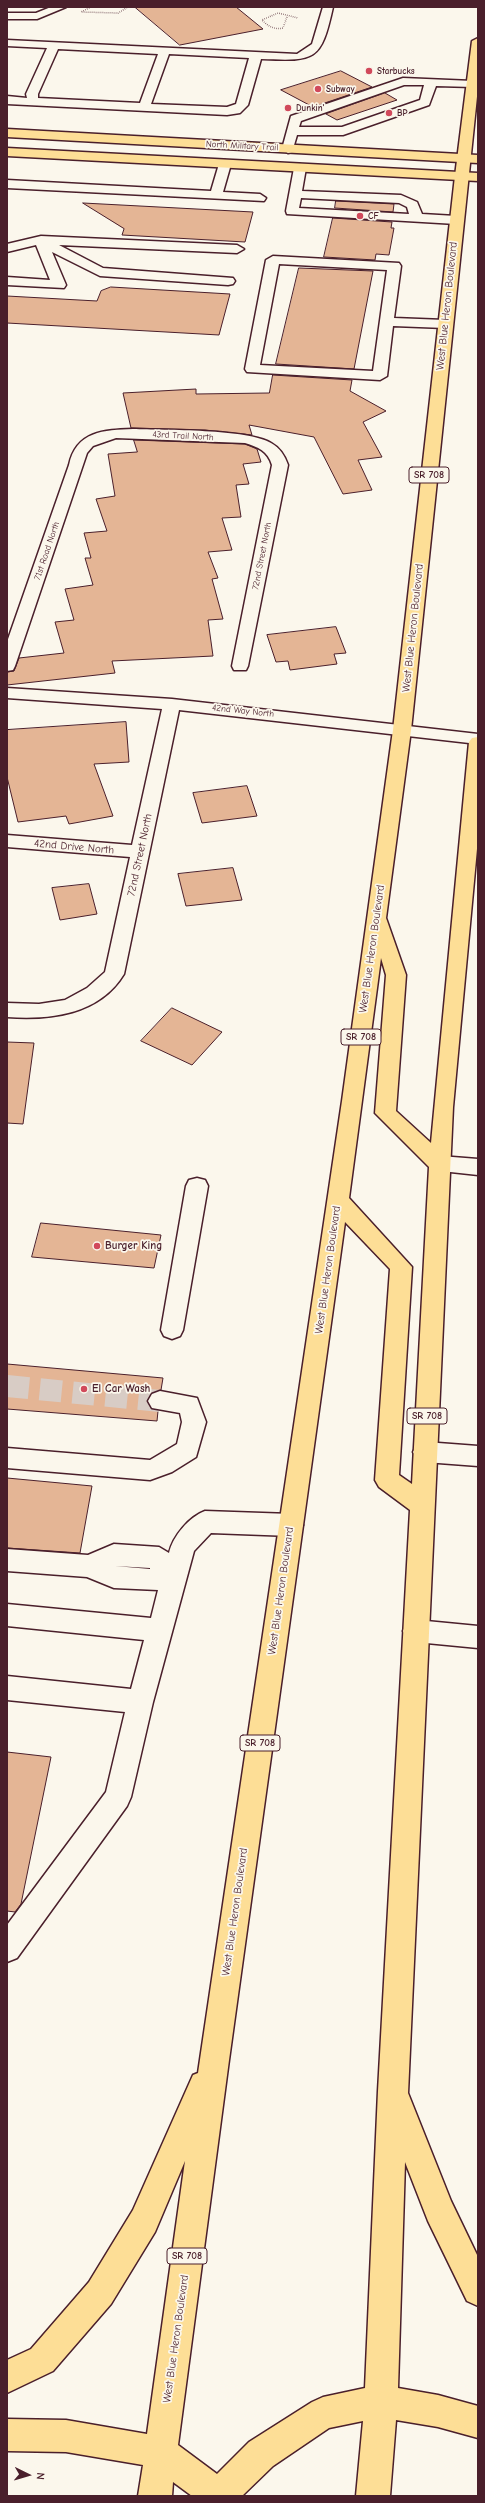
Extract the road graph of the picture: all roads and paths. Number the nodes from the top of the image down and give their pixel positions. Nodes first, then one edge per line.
1 (61, 7) edge
2 (91, 7) edge
3 (128, 7) edge
4 (328, 7) edge
5 (7, 16) edge
6 (28, 17) junction
7 (287, 17) junction
8 (298, 18) dead end
9 (15, 38) edge
10 (478, 41) edge
11 (54, 45) junction
12 (165, 51) junction
13 (7, 55) edge
14 (256, 55) junction
15 (431, 82) junction
16 (473, 84) junction
17 (7, 100) edge
18 (43, 102) junction
19 (144, 107) junction
20 (292, 131) junction
21 (7, 133) edge
22 (288, 148) junction
23 (7, 152) edge
24 (464, 158) junction
25 (478, 159) edge
26 (225, 164) junction
27 (300, 168) junction
28 (461, 176) junction
29 (478, 177) edge
30 (7, 184) edge
31 (216, 196) junction
32 (260, 198) dead end
33 (456, 220) junction
34 (42, 240) junction
35 (7, 248) edge
36 (237, 249) dead end
37 (7, 281) edge
38 (228, 281) dead end
39 (387, 322) junction
40 (445, 324) junction
41 (93, 440) joint
42 (272, 449) joint
43 (7, 666) edge
44 (240, 666) dead end
45 (7, 693) edge
46 (172, 704) junction
47 (402, 730) junction
48 (478, 741) edge
49 (7, 841) edge
50 (141, 852) junction
51 (377, 916) junction
52 (7, 1010) edge
53 (440, 1164) junction
54 (478, 1167) edge
55 (197, 1186) dead end
56 (338, 1200) junction
57 (172, 1330) dead end
58 (160, 1401) tunnel mouth
59 (425, 1452) junction
60 (478, 1456) edge
61 (7, 1458) edge
62 (423, 1505) junction
63 (291, 1525) junction
64 (7, 1560) edge
65 (170, 1570) junction
66 (7, 1615) edge
67 (160, 1630) junction
68 (416, 1631) junction
69 (478, 1637) edge
70 (7, 1688) edge
71 (140, 1702) junction
72 (7, 1948) edge
73 (214, 2060) junction
74 (393, 2091) junction
75 (478, 2290) edge
76 (7, 2377) edge
77 (381, 2401) junction
78 (478, 2422) edge
79 (7, 2435) edge
80 (160, 2452) junction
81 (154, 2496) edge
82 (218, 2496) edge
83 (373, 2496) edge

1 - 6 street
2 - 3 path
4 - 14 street
5 - 6 street
6 - 9 street
7 - 7 path
7 - 8 path
9 - 11 street
9 - 13 street
10 - 16 main road, West Blue Heron Boulevard / SR 708
11 - 12 street
11 - 18 street
12 - 14 street
12 - 19 street
14 - 19 street
15 - 16 street
15 - 20 street
15 - 20 street
16 - 24 main road, West Blue Heron Boulevard / SR 708
17 - 18 street
18 - 19 street
20 - 22 street
21 - 22 main road, North Military Trail
22 - 24 main road, North Military Trail
23 - 26 main road, North Military Trail
24 - 25 main road, North Military Trail
24 - 28 main road, West Blue Heron Boulevard / SR 708
26 - 27 main road, North Military Trail
26 - 31 street
27 - 28 main road, North Military Trail
27 - 33 street
28 - 29 main road, North Military Trail
28 - 33 main road, West Blue Heron Boulevard / SR 708
30 - 31 street
31 - 32 street
33 - 40 main road, West Blue Heron Boulevard / SR 708
34 - 35 street
34 - 36 street
34 - 37 street
34 - 38 street
39 - 39 street
39 - 40 street
40 - 47 main road, West Blue Heron Boulevard / SR 708
41 - 42 street, 43rd Trail North
41 - 43 street, 71st Road North
42 - 44 street, 72nd Street North
45 - 46 street, 42nd Way North
46 - 47 street, 42nd Way North
46 - 50 street, 72nd Street North
47 - 48 street, 42nd Way North
47 - 51 main road, West Blue Heron Boulevard / SR 708
48 - 53 main road, SR 708
49 - 50 street, 42nd Drive North
50 - 52 street, 72nd Street North
51 - 53 main road
51 - 56 main road, West Blue Heron Boulevard / SR 708
53 - 54 street
53 - 59 main road, SR 708
55 - 57 street
56 - 62 main road
56 - 63 main road, West Blue Heron Boulevard / SR 708
58 - 61 street
59 - 60 street
59 - 62 main road, SR 708
62 - 68 main road, SR 708
63 - 65 street
63 - 73 main road, West Blue Heron Boulevard / SR 708
64 - 65 street
65 - 67 street
66 - 67 street
67 - 71 street
68 - 69 street
68 - 74 main road, SR 708
70 - 71 street
71 - 72 street
73 - 76 main road
73 - 80 main road, West Blue Heron Boulevard / SR 708
74 - 75 main road
74 - 77 main road, SR 708
77 - 78 main road
77 - 82 main road
77 - 83 main road, SR 708
79 - 80 main road
80 - 81 main road, West Blue Heron Boulevard / SR 708
80 - 82 main road

